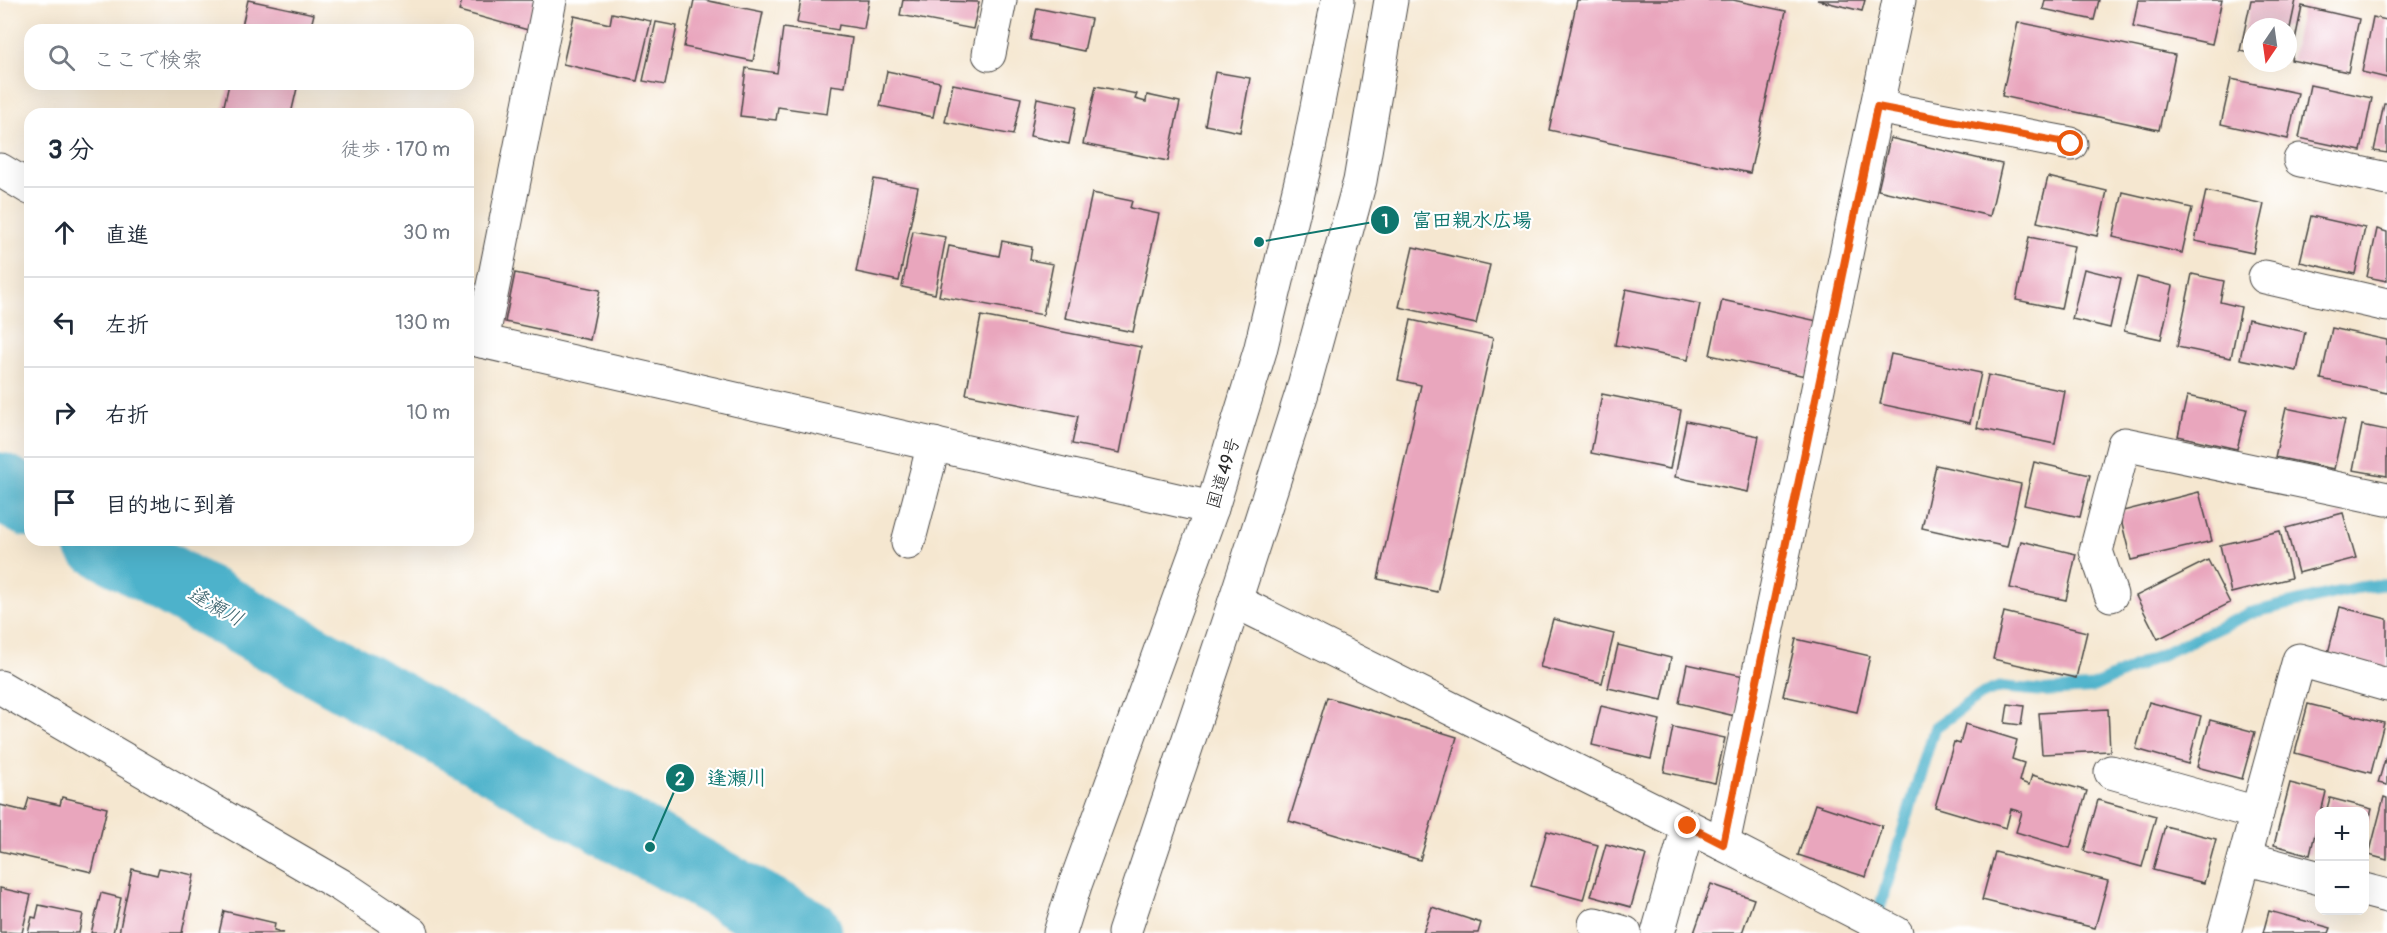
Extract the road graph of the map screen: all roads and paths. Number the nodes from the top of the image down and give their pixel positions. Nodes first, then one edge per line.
1 (550, 0) edge
2 (1000, 0) edge
3 (1338, 0) edge
4 (1391, 0) edge
5 (1899, 0) edge
6 (989, 54) dead end
7 (1877, 107) junction
8 (2071, 144) dead end
9 (2300, 160) dead end
10 (0, 170) edge
11 (2387, 179) edge
12 (24, 184) edge
13 (2265, 277) dead end
14 (2387, 305) edge
15 (475, 340) edge
16 (934, 444) junction
17 (2387, 499) edge
18 (1212, 508) junction
19 (908, 543) dead end
20 (2111, 595) dead end
21 (1236, 601) junction
22 (2387, 685) edge
23 (0, 687) edge
24 (2111, 772) dead end
25 (2257, 813) junction
26 (1688, 826) junction
27 (1723, 844) junction
28 (2245, 858) junction
29 (2315, 877) edge
30 (2369, 891) edge
31 (2387, 896) edge
32 (1126, 929) edge
33 (412, 933) edge
34 (1060, 933) edge
35 (1658, 933) edge
36 (1896, 933) edge
37 (2224, 933) edge

1 - 15 main road
2 - 6 main road
3 - 18 main road, 国道49号
4 - 21 main road
5 - 7 main road
7 - 8 main road
7 - 27 main road
9 - 11 main road
10 - 12 main road
13 - 14 main road
15 - 16 main road
16 - 18 main road
16 - 19 main road
17 - 20 main road
18 - 34 main road, 国道49号
21 - 26 main road
21 - 32 main road
22 - 25 main road
23 - 33 main road
24 - 25 main road
25 - 28 main road
26 - 27 main road
26 - 35 main road
27 - 36 main road
28 - 29 main road
28 - 37 main road
30 - 31 main road

